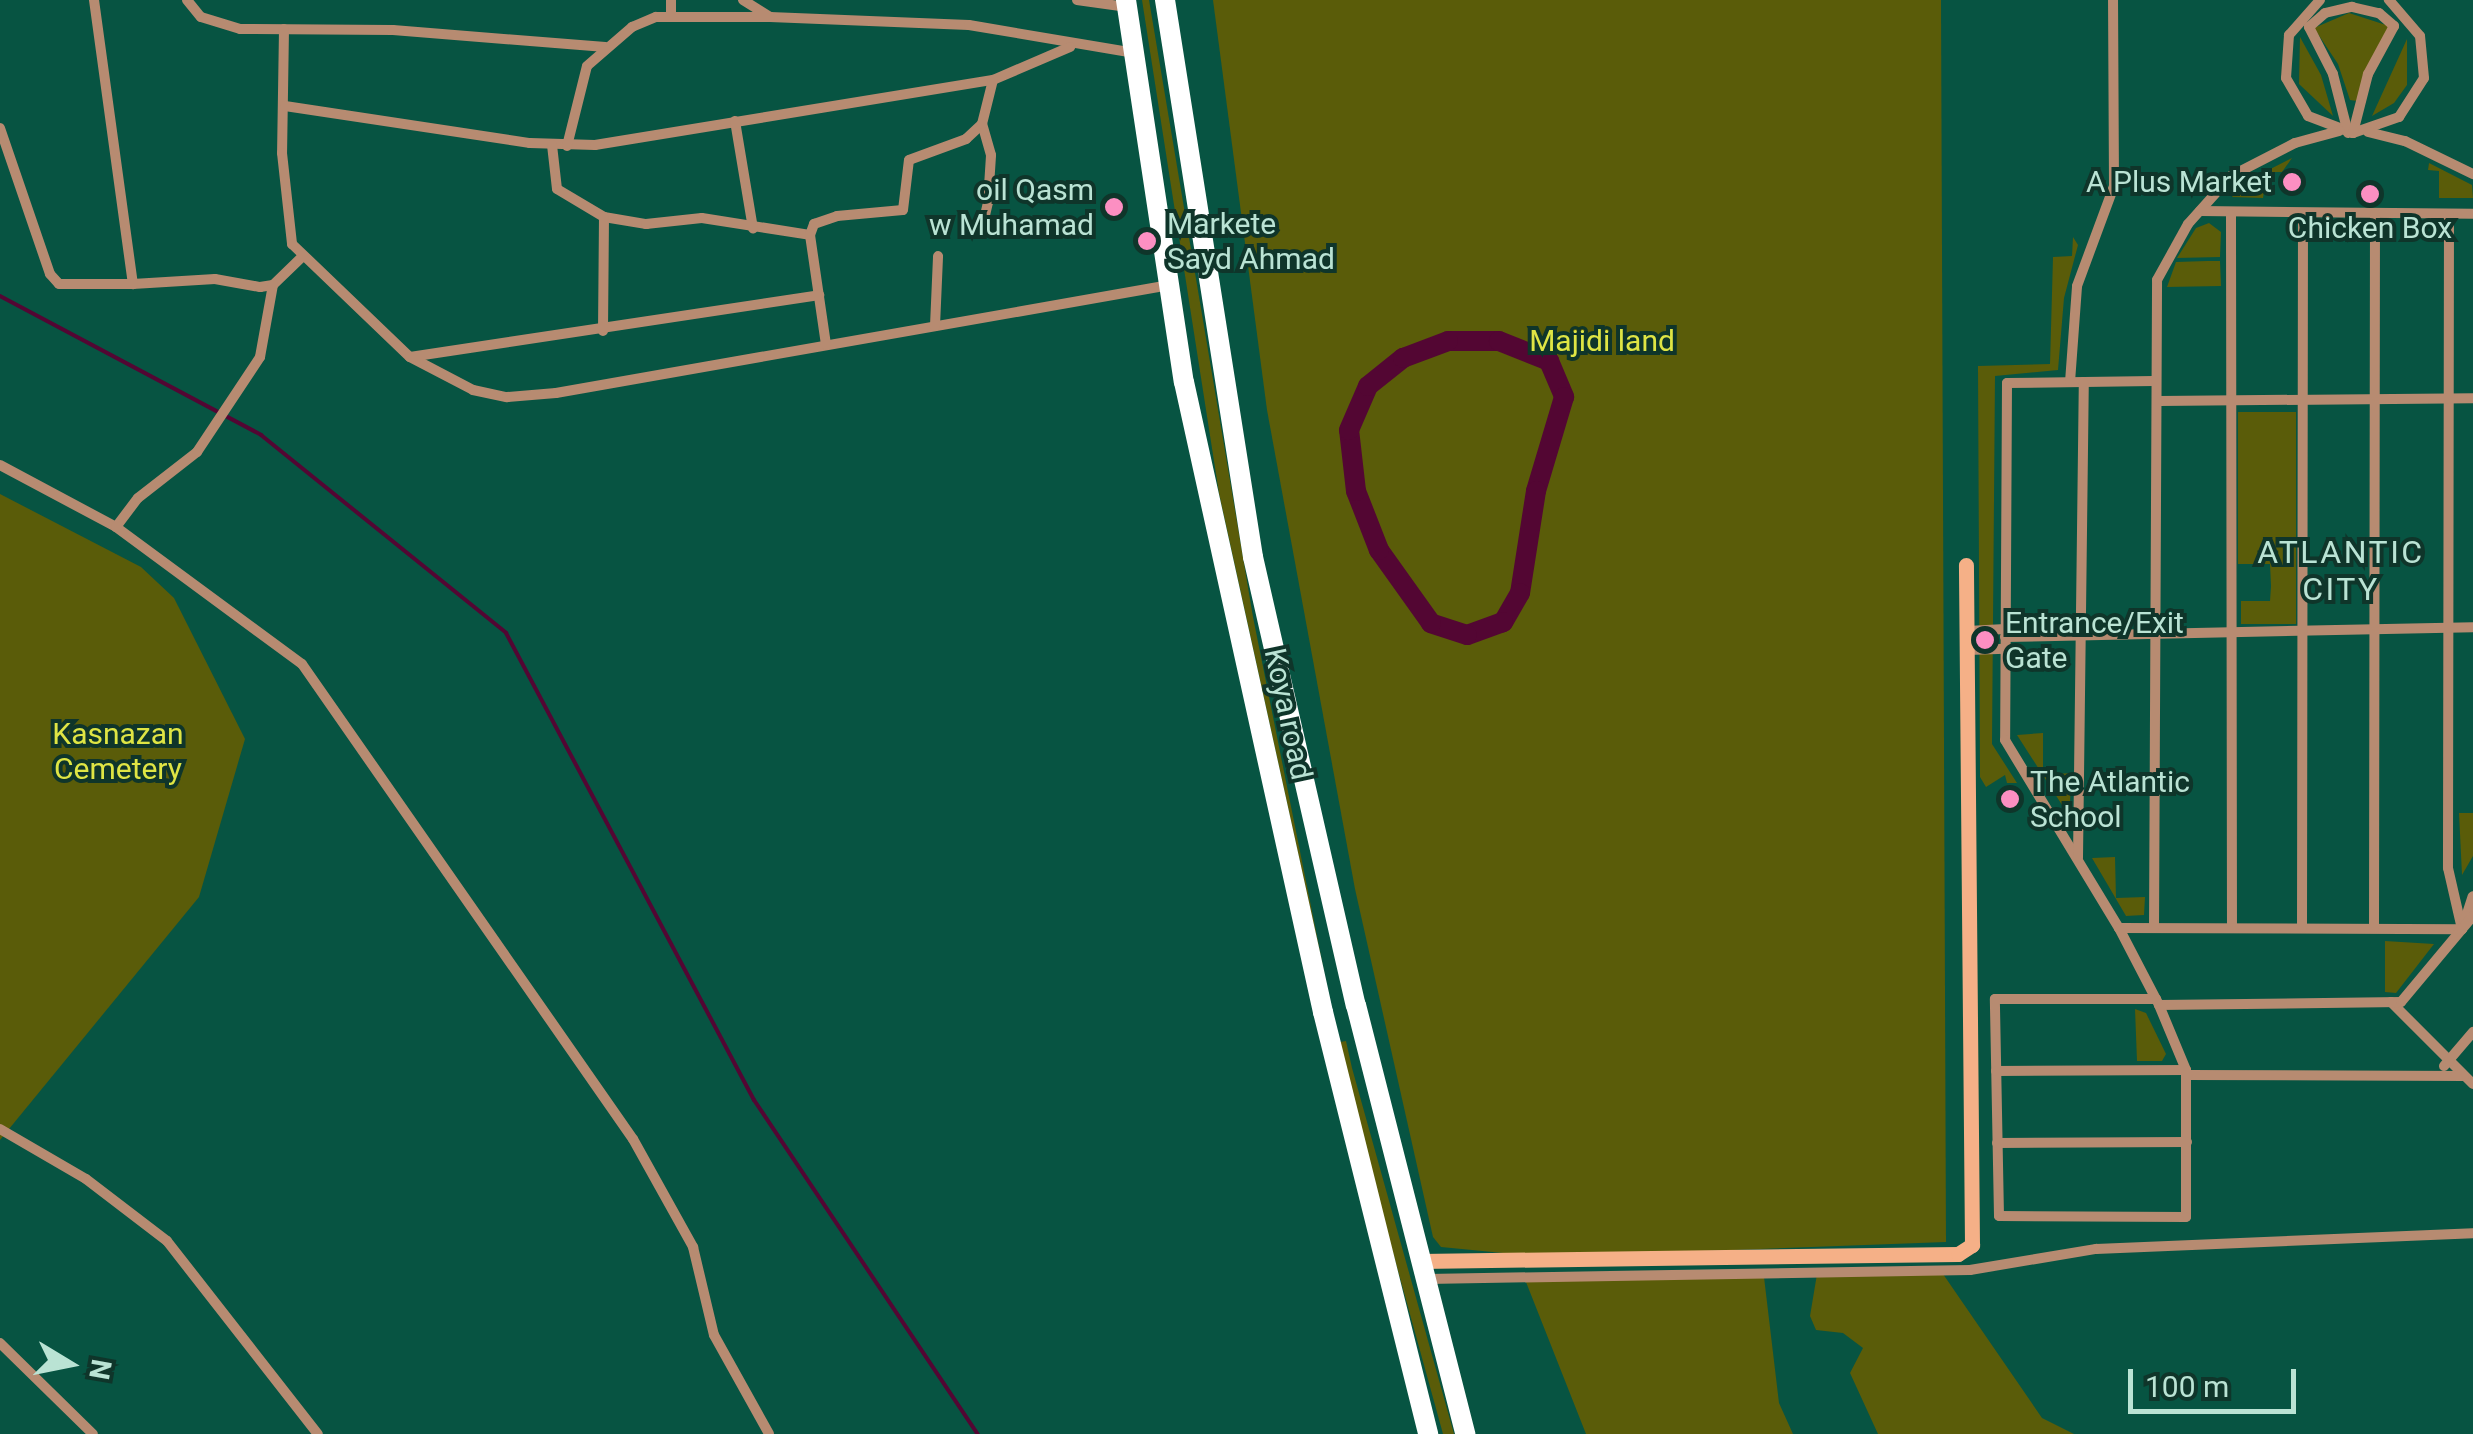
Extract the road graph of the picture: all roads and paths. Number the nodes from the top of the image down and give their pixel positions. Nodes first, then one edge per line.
1 (94, 0) edge
2 (187, 0) edge
3 (672, 0) edge
4 (743, 0) edge
5 (1077, 0) edge
6 (1166, 0) edge
7 (2112, 0) edge
8 (2320, 0) edge
9 (2390, 0) edge
10 (1127, 4) edge
11 (671, 16) junction
12 (770, 17) junction
13 (284, 29) junction
14 (1070, 46) junction
15 (605, 47) junction
16 (1136, 53) junction
17 (993, 80) junction
18 (284, 106) junction
19 (2310, 117) junction
20 (2399, 117) junction
21 (735, 122) junction
22 (982, 124) junction
23 (0, 128) edge
24 (2347, 132) junction
25 (2368, 132) junction
26 (2306, 139) junction
27 (2404, 140) junction
28 (552, 145) junction
29 (567, 146) junction
30 (2473, 174) edge
31 (2200, 211) junction
32 (2303, 214) junction
33 (2375, 214) junction
34 (2449, 214) junction
35 (2473, 214) edge
36 (2231, 215) junction
37 (604, 217) junction
38 (753, 229) junction
39 (974, 231) dead end
40 (810, 235) junction
41 (938, 256) dead end
42 (301, 258) junction
43 (133, 284) junction
44 (273, 285) junction
45 (1170, 285) junction
46 (819, 295) junction
47 (935, 326) junction
48 (603, 330) junction
49 (826, 344) junction
50 (410, 357) junction
51 (2154, 380) junction
52 (2070, 382) junction
53 (2084, 382) junction
54 (2449, 398) junction
55 (2473, 398) edge
56 (2302, 400) junction
57 (2375, 400) junction
58 (2158, 401) junction
59 (2231, 401) junction
60 (0, 465) edge
61 (116, 527) junction
62 (1966, 565) dead end
63 (2473, 627) edge
64 (2448, 628) junction
65 (2375, 629) junction
66 (1968, 631) junction
67 (2303, 631) junction
68 (2231, 632) junction
69 (2157, 634) junction
70 (2080, 636) junction
71 (2005, 638) junction
72 (1968, 650) junction
73 (2078, 858) junction
74 (2473, 896) edge
75 (2473, 916) edge
76 (2119, 928) junction
77 (2154, 928) junction
78 (2232, 928) junction
79 (2302, 928) junction
80 (2374, 928) junction
81 (2462, 928) junction
82 (2157, 1002) junction
83 (2390, 1002) junction
84 (1356, 1005) junction
85 (1322, 1012) junction
86 (2473, 1032) edge
87 (2446, 1060) junction
88 (1996, 1071) junction
89 (2186, 1072) junction
90 (2430, 1076) junction
91 (2469, 1080) edge
92 (5, 1132) edge
93 (2186, 1142) junction
94 (1998, 1143) junction
95 (0, 1147) edge
96 (2473, 1233) edge
97 (1422, 1270) junction
98 (0, 1344) edge
99 (94, 1434) edge
100 (318, 1434) edge
101 (769, 1434) edge
102 (1428, 1434) edge
103 (1465, 1434) edge

1 - 43 street
2 - 13 street
3 - 11 street
4 - 12 street
5 - 10 street
6 - 84 highway, Koya road
7 - 52 street
8 - 19 street
9 - 20 street
10 - 16 highway, Koya road
11 - 12 street
11 - 15 street
12 - 14 street
13 - 15 street
13 - 18 street
14 - 16 street
14 - 17 street
15 - 29 street
16 - 45 highway, Koya road
17 - 21 street
17 - 22 street
18 - 28 street
18 - 42 street
19 - 24 street
19 - 26 street
20 - 25 street
20 - 27 street
21 - 29 street
21 - 38 street
22 - 39 street
22 - 40 street
23 - 43 street
24 - 24 street
24 - 25 street
24 - 26 street
25 - 27 street
26 - 31 street
27 - 30 street
28 - 29 street
28 - 37 street
31 - 36 street
31 - 51 street
32 - 33 street
32 - 36 street
32 - 56 street
33 - 34 street
33 - 57 street
34 - 35 street
34 - 54 street
36 - 59 street
37 - 38 street
37 - 48 street
38 - 40 street
40 - 46 street
41 - 47 street
42 - 44 street
42 - 50 street
43 - 44 street
44 - 61 street
45 - 47 street
45 - 85 highway, Koya road
46 - 48 street
46 - 49 street
47 - 49 street
48 - 50 street
49 - 50 street
51 - 53 street
51 - 58 street
52 - 53 street
52 - 71 street
53 - 70 street
54 - 55 street
54 - 57 street
54 - 64 street
56 - 57 street
56 - 59 street
56 - 67 street
57 - 65 street
58 - 59 street
58 - 69 street
59 - 68 street
60 - 61 street
61 - 101 street
62 - 66 street
63 - 64 street
64 - 65 street
64 - 81 street
65 - 67 street
65 - 80 street
66 - 71 street
66 - 72 street
67 - 68 street
67 - 79 street
68 - 69 street
68 - 78 street
69 - 70 street
69 - 77 street
70 - 71 street
70 - 73 street
71 - 72 street
71 - 73 street
72 - 97 street
73 - 76 street
74 - 81 street
75 - 81 street
76 - 77 street
76 - 82 street
77 - 78 street
78 - 79 street
79 - 80 street
80 - 81 street
81 - 83 street
82 - 83 street
82 - 88 street
82 - 89 street
83 - 87 street
84 - 85 highway
84 - 97 highway, Koya road
85 - 102 highway, Koya road
86 - 87 street
87 - 90 street
87 - 91 street
88 - 89 street
88 - 94 street
89 - 90 street
89 - 93 street
90 - 91 street
92 - 95 street
92 - 100 street
93 - 94 street
93 - 94 street
96 - 97 street
97 - 103 highway, Koya road
98 - 99 street

